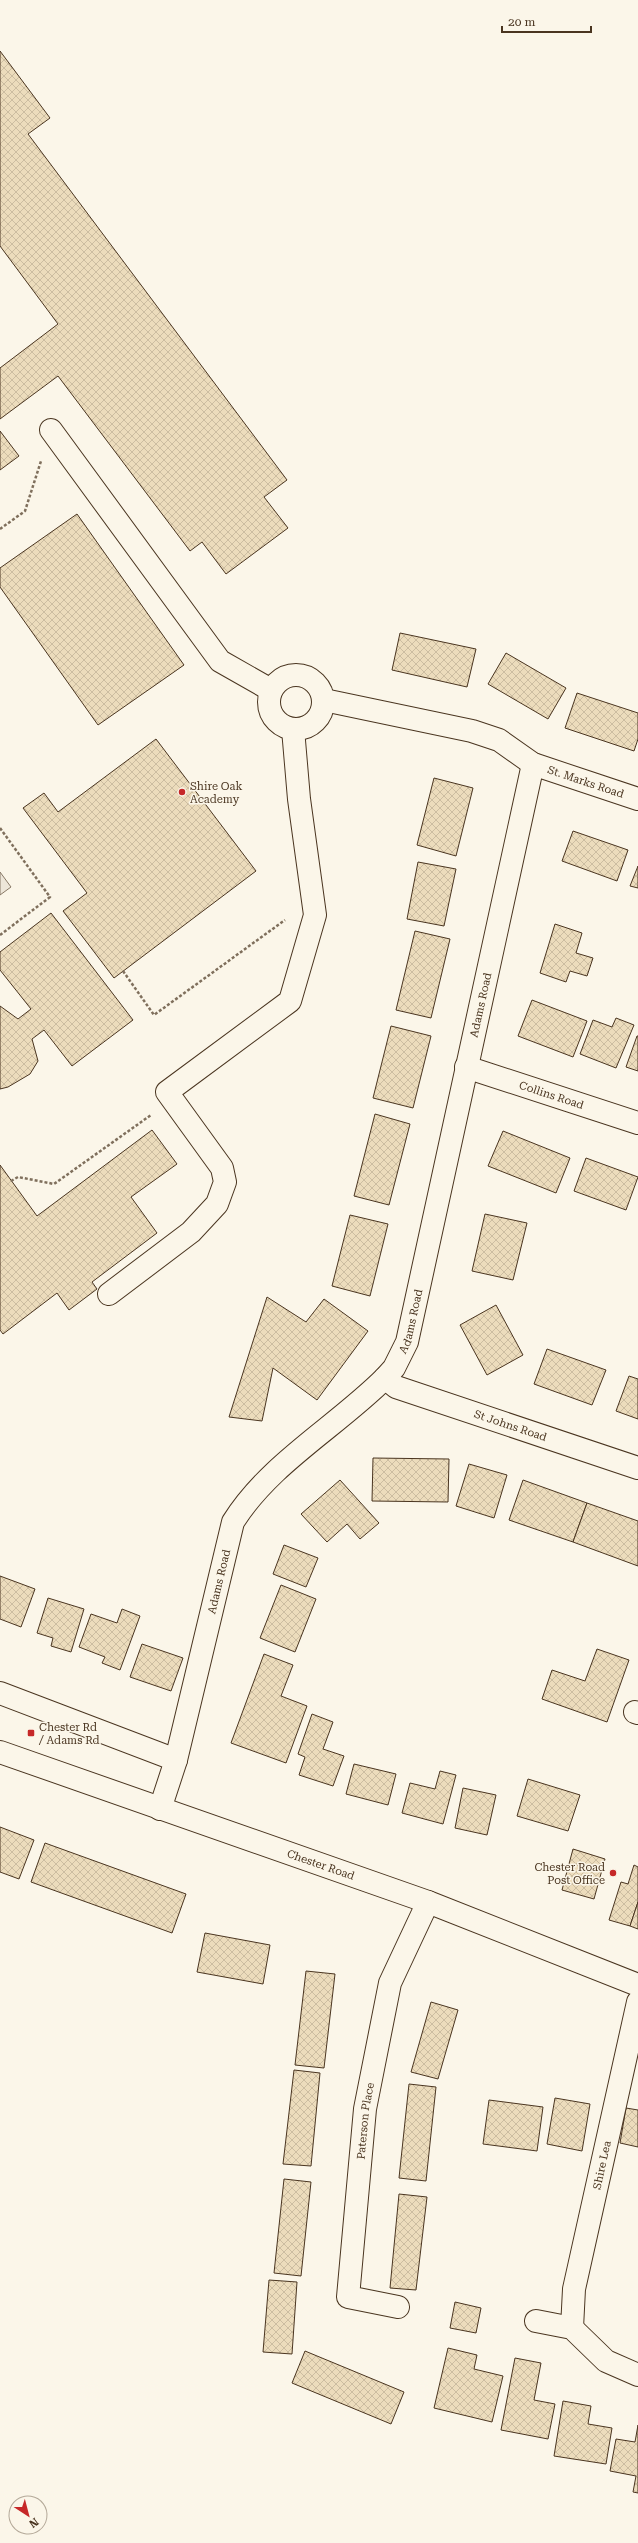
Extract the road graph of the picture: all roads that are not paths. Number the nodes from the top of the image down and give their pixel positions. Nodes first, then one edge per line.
1 (51, 430) road end
2 (271, 690) junction
3 (324, 700) junction
4 (293, 729) junction
5 (533, 764) junction
6 (638, 799) edge
7 (466, 1067) junction
8 (638, 1123) edge
9 (109, 1294) dead end
10 (385, 1378) junction
11 (638, 1468) edge
12 (0, 1693) edge
13 (0, 1752) edge
14 (176, 1760) junction
15 (160, 1809) junction
16 (428, 1902) junction
17 (638, 1984) edge
18 (638, 2002) edge
19 (398, 2308) dead end
20 (536, 2321) dead end
21 (572, 2328) junction
22 (638, 2375) edge

1 - 2 main road
2 - 3 main road
2 - 4 main road
3 - 4 main road
3 - 5 main road, St. Marks Road
4 - 9 main road
5 - 6 main road, St. Marks Road
5 - 7 main road, Adams Road
7 - 8 main road, Collins Road
7 - 10 main road, Adams Road
10 - 11 main road, St Johns Road
10 - 14 main road, Adams Road
12 - 14 main road
13 - 15 main road, Chester Road
14 - 15 main road, Adams Road
15 - 16 main road, Chester Road
16 - 17 main road, Chester Road
16 - 19 main road, Paterson Place
18 - 21 main road, Shire Lea
20 - 21 main road
21 - 22 main road

